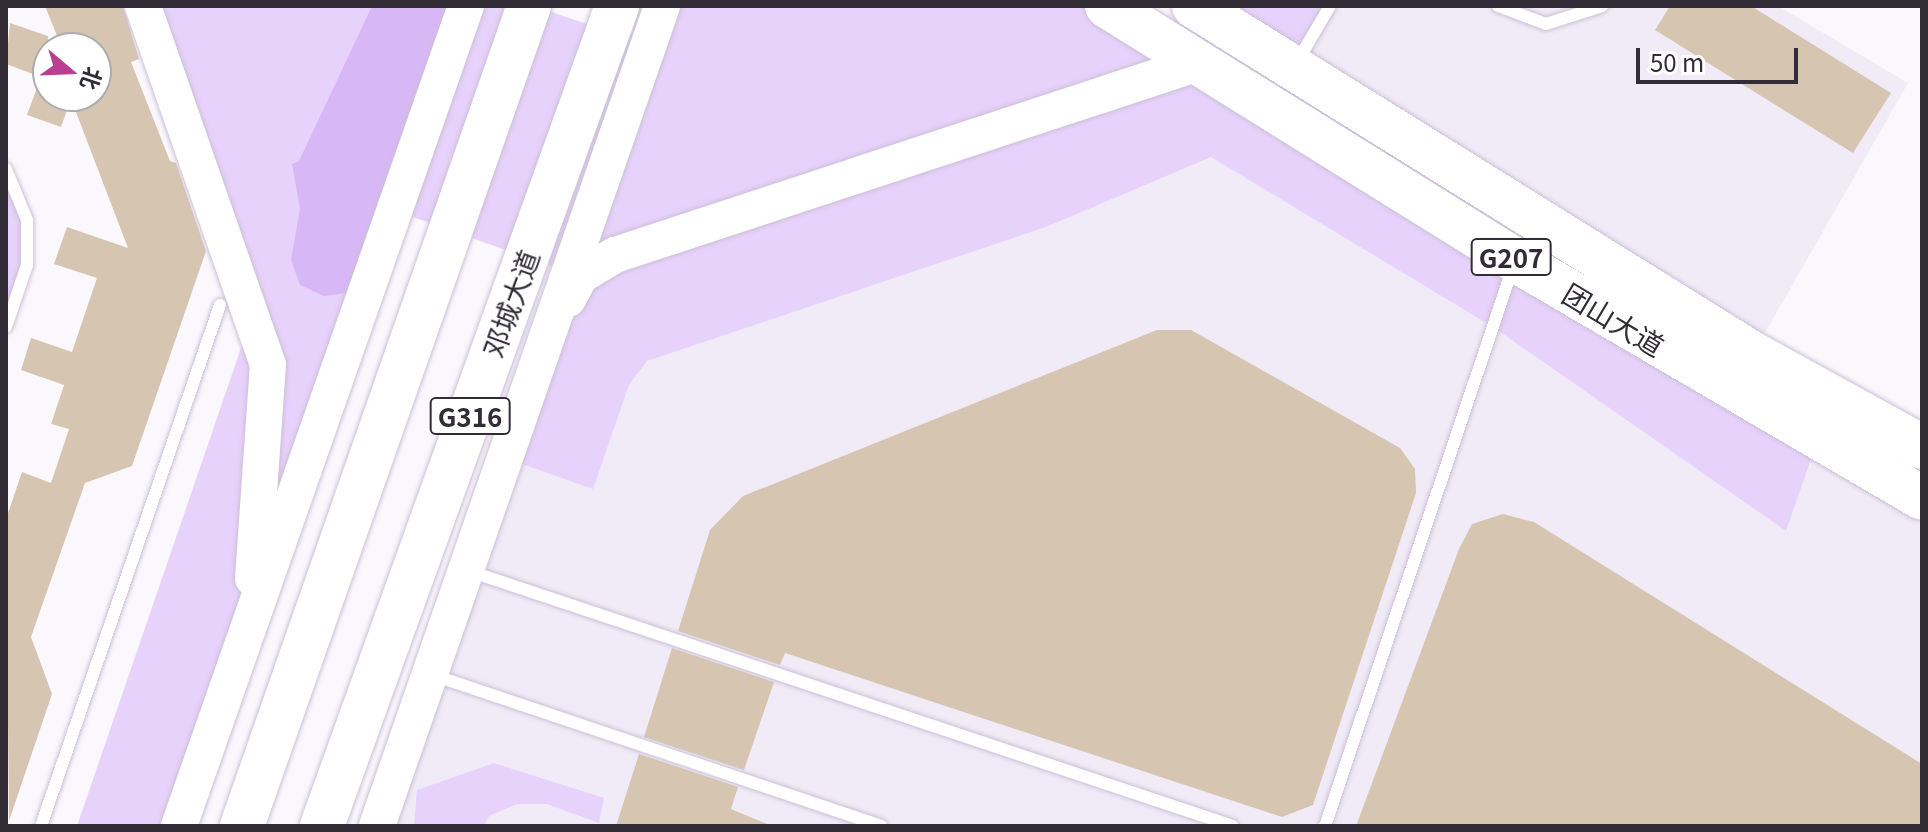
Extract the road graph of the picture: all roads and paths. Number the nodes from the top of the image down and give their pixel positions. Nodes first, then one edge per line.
1 (143, 6) edge
2 (466, 6) edge
3 (529, 6) edge
4 (662, 6) edge
5 (1107, 6) edge
6 (1194, 6) edge
7 (1330, 6) edge
8 (1498, 6) edge
9 (1602, 6) edge
10 (617, 11) edge
11 (1246, 24) edge
12 (1202, 62) junction
13 (1293, 68) junction
14 (6, 169) edge
15 (1515, 260) junction
16 (220, 305) dead end
17 (6, 327) edge
18 (544, 342) junction
19 (1922, 447) edge
20 (1922, 498) edge
21 (466, 570) junction
22 (250, 626) junction
23 (430, 673) junction
24 (41, 826) edge
25 (179, 826) edge
26 (242, 826) edge
27 (322, 826) edge
28 (377, 826) edge
29 (881, 826) edge
30 (1233, 826) edge
31 (1325, 826) edge

1 - 22 street
2 - 22 street
3 - 26 highway, G316
4 - 18 street
5 - 12 highway, 团山大道 / G207
6 - 11 highway, 团山大道 / G207
7 - 13 lane
8 - 9 lane
10 - 27 highway, 邓城大道 / G316
11 - 13 highway, 团山大道 / G207
12 - 15 highway, 团山大道 / G207
12 - 18 street
13 - 19 highway, 团山大道 / G207
14 - 17 lane
15 - 20 highway, 团山大道 / G207
15 - 31 lane
16 - 24 lane
18 - 21 street
21 - 23 street
21 - 30 lane
22 - 25 street
23 - 28 street
23 - 29 lane

